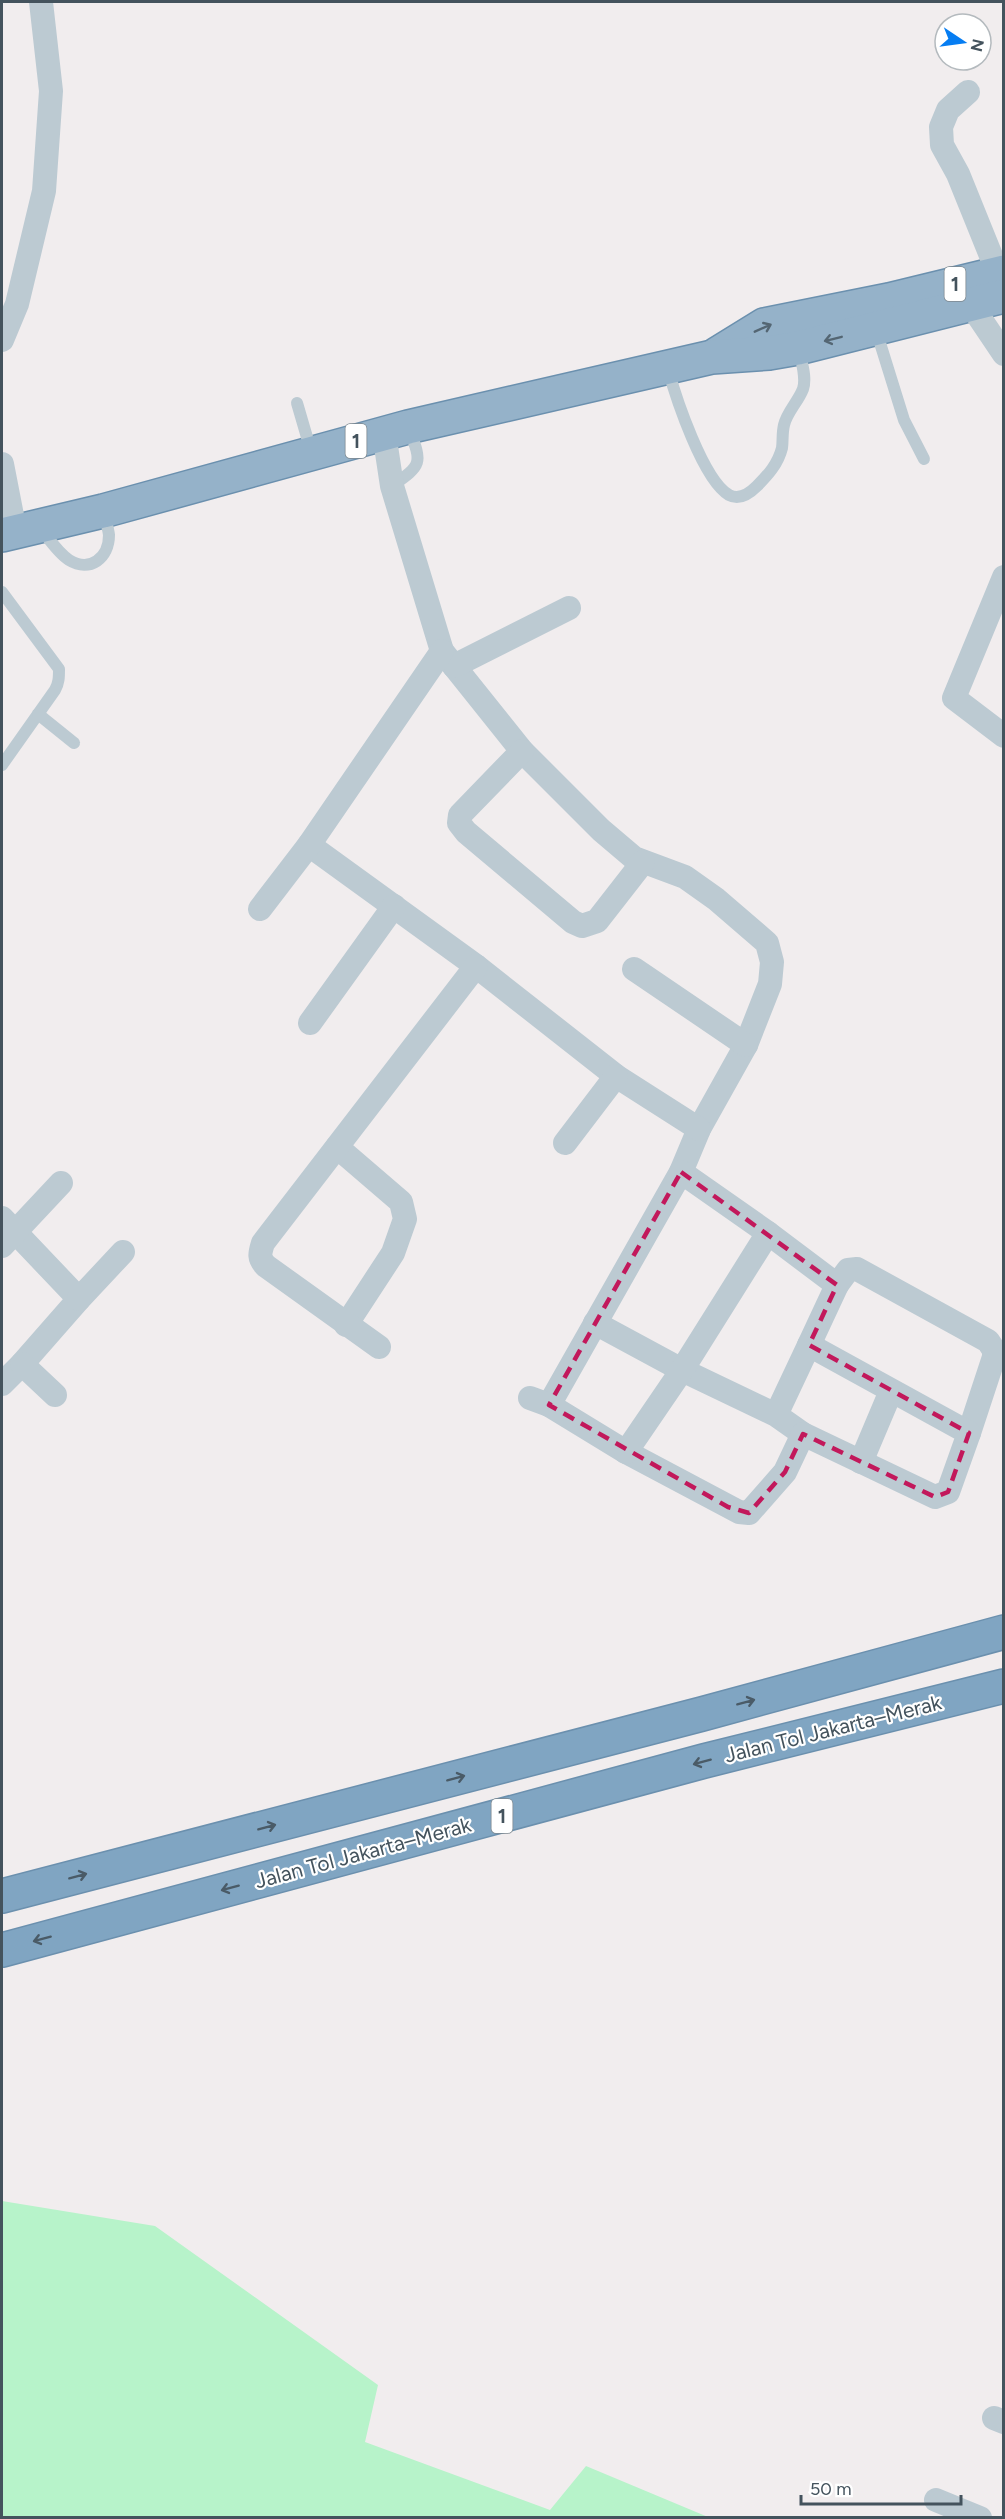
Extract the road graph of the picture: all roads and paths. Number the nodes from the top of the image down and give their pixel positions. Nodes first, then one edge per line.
1 (41, 2) edge
2 (968, 92) dead end
3 (1002, 280) edge
4 (971, 305) junction
5 (876, 329) junction
6 (2, 340) edge
7 (798, 348) junction
8 (1004, 354) edge
9 (712, 357) junction
10 (668, 368) junction
11 (297, 403) dead end
12 (396, 430) junction
13 (311, 453) junction
14 (924, 459) dead end
15 (2, 464) edge
16 (103, 511) junction
17 (19, 530) edge
18 (1004, 577) edge
19 (2, 592) edge
20 (569, 608) dead end
21 (448, 659) junction
22 (38, 714) junction
23 (1004, 736) edge
24 (74, 743) dead end
25 (522, 751) junction
26 (2, 765) edge
27 (309, 845) junction
28 (643, 862) junction
29 (394, 906) junction
30 (260, 909) dead end
31 (476, 966) junction
32 (634, 969) dead end
33 (310, 1023) dead end
34 (746, 1045) junction
35 (616, 1076) junction
36 (699, 1129) junction
37 (565, 1143) dead end
38 (337, 1147) junction
39 (681, 1172) junction
40 (61, 1183) dead end
41 (6, 1232) edge
42 (768, 1233) junction
43 (123, 1252) dead end
44 (837, 1285) junction
45 (79, 1299) junction
46 (595, 1323) junction
47 (346, 1325) junction
48 (809, 1345) junction
49 (379, 1347) dead end
50 (22, 1364) junction
51 (682, 1370) junction
52 (2, 1384) edge
53 (891, 1391) junction
54 (55, 1395) dead end
55 (776, 1415) junction
56 (969, 1433) junction
57 (803, 1434) junction
58 (626, 1452) junction
59 (861, 1462) junction
60 (1004, 1632) edge
61 (1004, 1686) edge
62 (2, 1896) edge
63 (2, 1950) edge
64 (936, 2500) dead end
65 (980, 2517) edge

1 - 6 street
2 - 3 street
3 - 4 highway, 1
9 -> 3 highway, 1
4 - 5 highway, 1
4 - 8 street
5 -> 7 highway, 1
5 - 14 lane
7 - 9 highway, 1
7 - 10 lane
9 - 10 highway, 1
10 - 12 highway, 1
11 - 13 lane
12 - 13 highway, 1
12 - 21 street
13 - 16 highway, 1
15 - 17 street
16 - 17 highway, 1
16 - 17 lane
18 - 23 street
19 - 22 lane
20 - 21 street
21 - 25 street
21 - 27 street
22 - 24 lane
22 - 26 lane
25 - 28 street
25 - 28 street
27 - 29 street
27 - 30 street
28 - 34 street
29 - 31 street
29 - 33 street
31 - 35 street
31 - 38 street
32 - 34 street
34 - 36 street
35 - 36 street
35 - 37 street
36 - 39 street
38 - 47 street
38 - 47 street
39 - 42 street
39 - 46 street
40 - 41 street
41 - 45 street
42 - 44 street
42 - 51 street
43 - 45 street
44 - 48 street
44 - 56 street
45 - 50 street
46 - 51 street
46 - 58 street
47 - 49 street
48 - 53 street
48 - 55 street
50 - 52 street
50 - 54 street
51 - 55 street
51 - 58 street
53 - 56 street
53 - 59 street
55 - 57 street
56 - 59 street
57 - 58 street
57 - 59 street
62 -> 60 highway, 1
61 -> 63 highway, Jalan Tol Jakarta–Merak / 1
64 - 65 street

